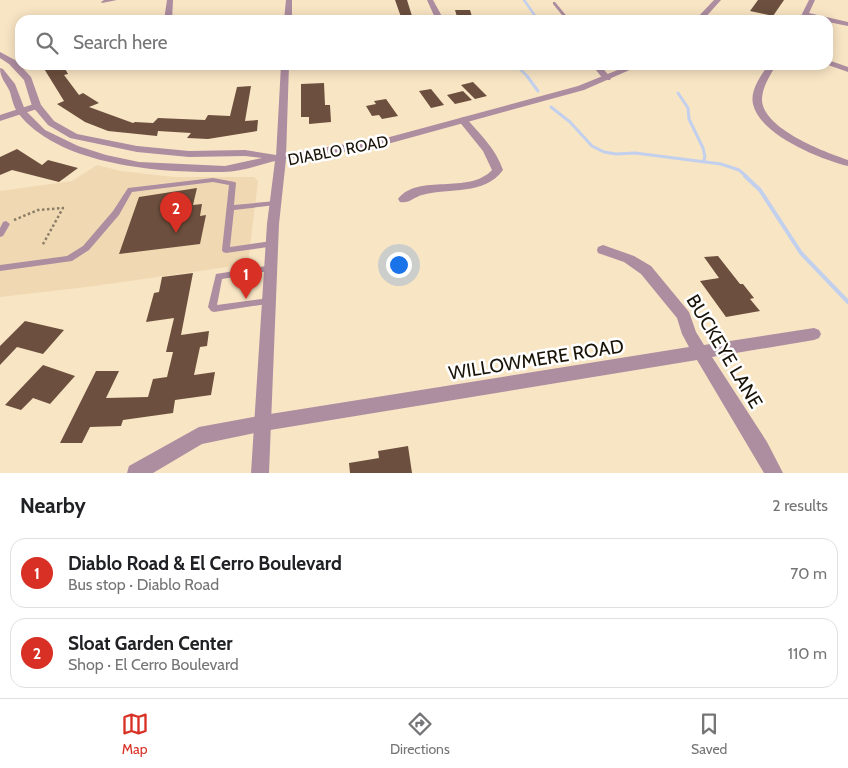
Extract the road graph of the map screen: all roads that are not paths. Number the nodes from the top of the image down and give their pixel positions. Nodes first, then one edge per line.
1 (114, 0) edge
2 (170, 0) edge
3 (289, 0) edge
4 (430, 0) edge
5 (718, 0) edge
6 (812, 0) edge
7 (104, 2) dead end
8 (554, 3) dead end
9 (169, 15) edge
10 (288, 15) edge
11 (438, 15) edge
12 (564, 15) edge
13 (704, 15) edge
14 (806, 15) edge
15 (833, 22) edge
16 (848, 24) edge
17 (0, 54) edge
18 (833, 64) edge
19 (15, 65) edge
20 (20, 70) edge
21 (286, 70) edge
22 (600, 70) edge
23 (769, 70) edge
24 (848, 70) edge
25 (0, 71) edge
26 (624, 71) edge
27 (607, 78) junction
28 (37, 106) junction
29 (21, 111) junction
30 (0, 118) edge
31 (463, 120) junction
32 (282, 157) junction
33 (848, 163) edge
34 (404, 200) dead end
35 (276, 203) junction
36 (230, 208) junction
37 (6, 224) road end
38 (0, 234) edge
39 (272, 244) junction
40 (603, 250) dead end
41 (0, 268) edge
42 (272, 268) junction
43 (270, 301) junction
44 (814, 334) dead end
45 (701, 353) junction
46 (264, 423) junction
47 (136, 473) edge
48 (260, 473) edge
49 (774, 473) edge

1 - 7 street
2 - 9 street
3 - 10 street
4 - 11 street
5 - 13 street
6 - 14 street
8 - 12 lane
15 - 16 street
17 - 19 street
18 - 24 street
20 - 28 street
21 - 32 street
22 - 27 street
23 - 33 street
25 - 29 street
26 - 27 street, DIABLO ROAD
27 - 31 street, DIABLO ROAD
28 - 29 street
28 - 32 street
29 - 30 street
29 - 32 street
31 - 32 street, DIABLO ROAD
31 - 34 street
32 - 35 street, DIABLO ROAD
35 - 36 lane
35 - 39 street, DIABLO ROAD
36 - 39 lane
36 - 41 lane
37 - 38 lane
39 - 42 street, DIABLO ROAD
40 - 45 street, BUCKEYE LANE
42 - 43 street, DIABLO ROAD
42 - 43 lane
43 - 46 street, DIABLO ROAD
44 - 45 street, WILLOWMERE ROAD
45 - 46 street, WILLOWMERE ROAD
45 - 49 street, BUCKEYE LANE
46 - 47 street, WILLOWMERE ROAD
46 - 48 street, DIABLO ROAD

